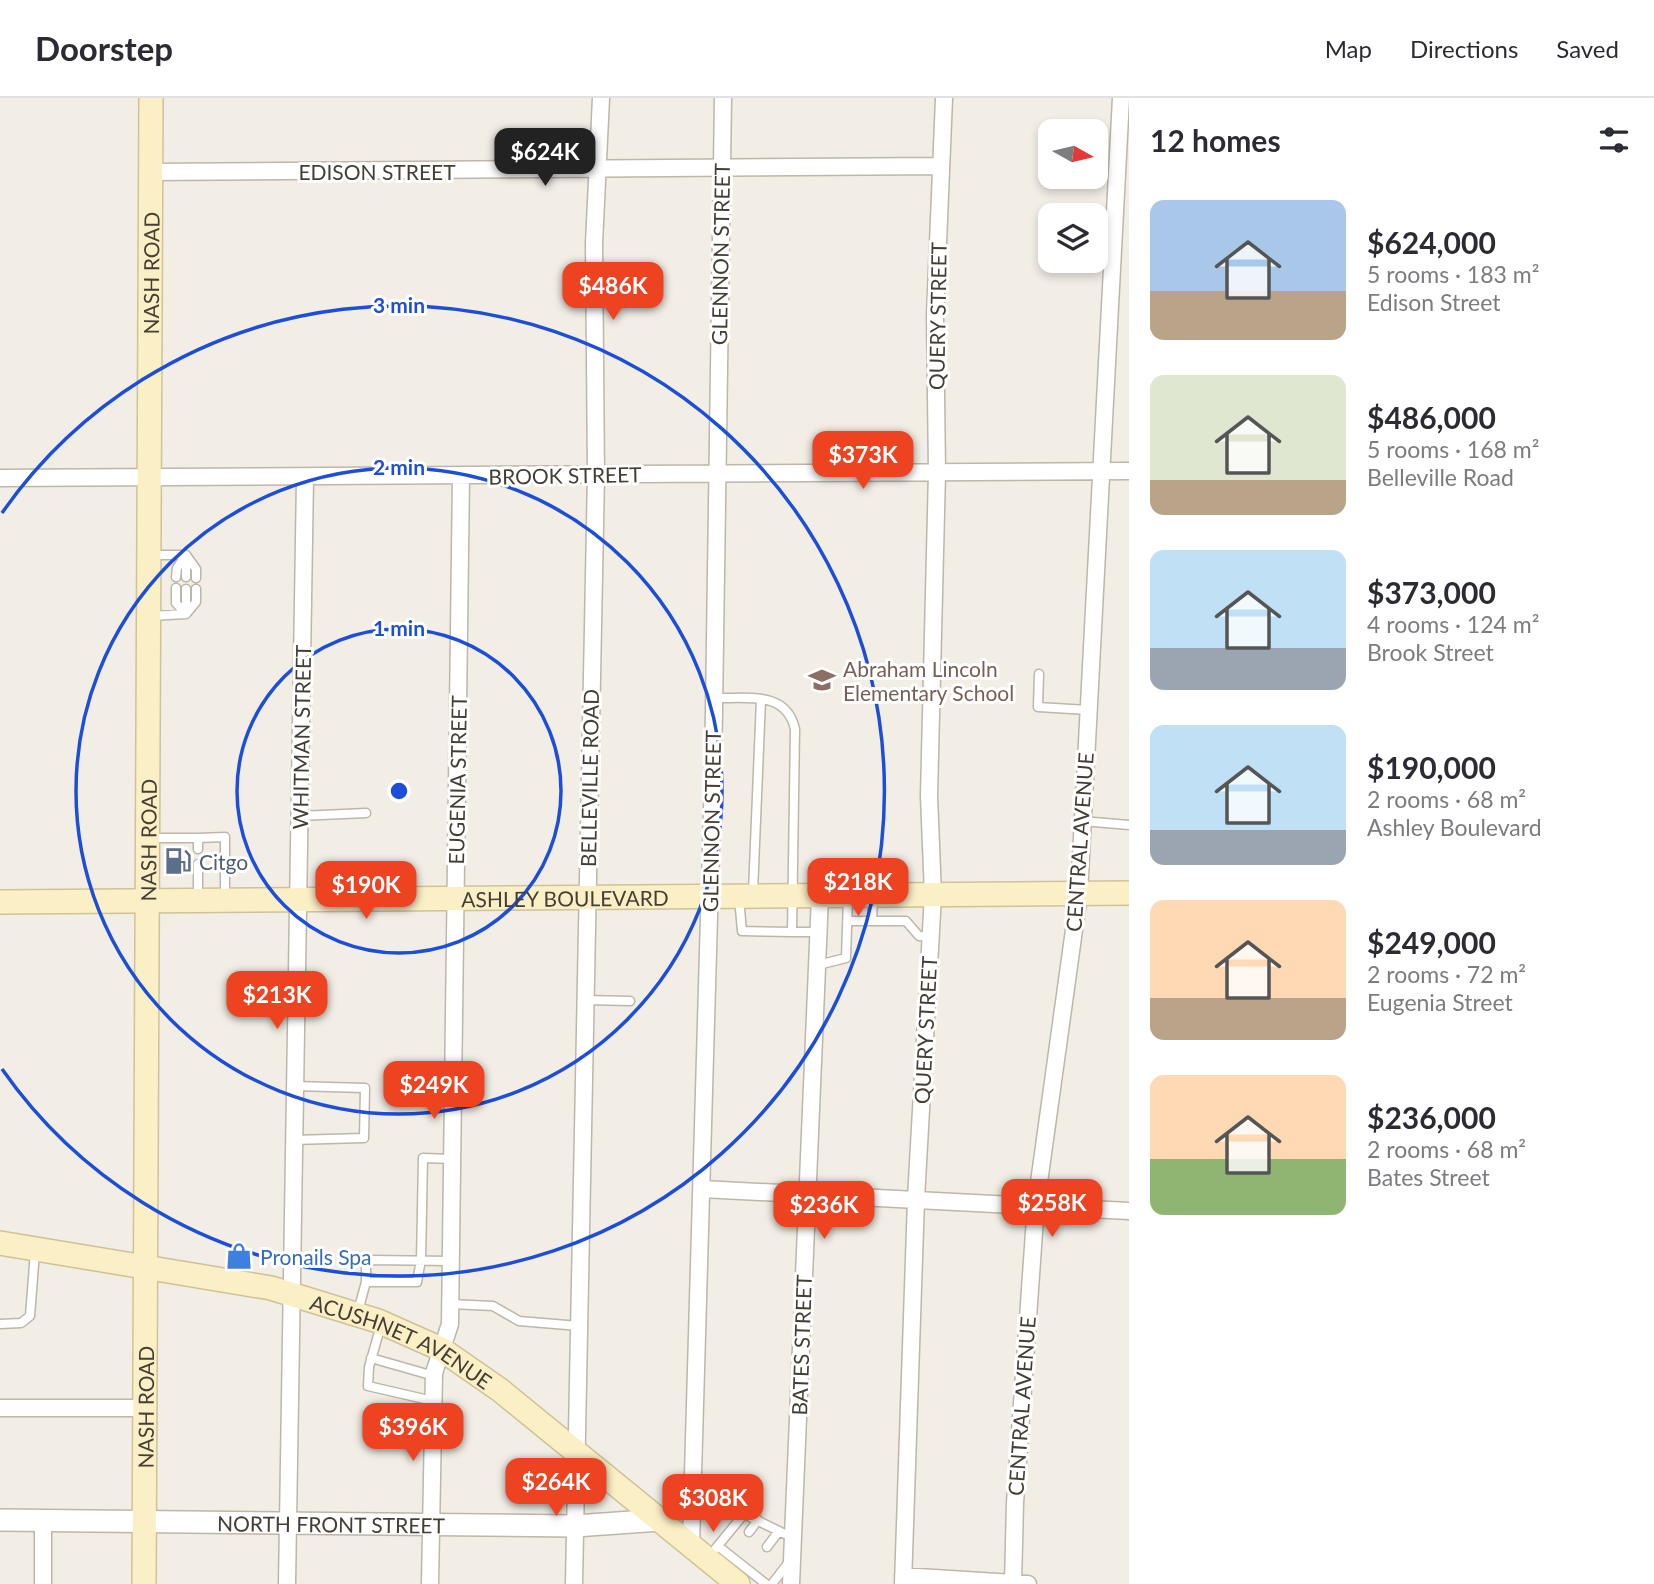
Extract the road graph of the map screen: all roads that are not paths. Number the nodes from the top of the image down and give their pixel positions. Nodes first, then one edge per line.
1 (151, 98) edge
2 (601, 98) edge
3 (723, 98) edge
4 (944, 98) edge
5 (1121, 98) edge
6 (940, 166) junction
7 (723, 167) junction
8 (598, 168) junction
9 (151, 172) junction
10 (937, 471) junction
11 (1129, 471) edge
12 (1103, 472) junction
13 (720, 474) junction
14 (596, 475) junction
15 (461, 476) junction
16 (0, 478) edge
17 (149, 478) junction
18 (305, 478) junction
19 (148, 555) junction
20 (186, 555) junction
21 (176, 577) dead end
22 (186, 577) dead end
23 (196, 578) dead end
24 (176, 588) dead end
25 (191, 589) dead end
26 (186, 614) junction
27 (148, 616) junction
28 (1039, 674) dead end
29 (713, 698) junction
30 (761, 699) junction
31 (1088, 710) junction
32 (366, 813) dead end
33 (299, 816) junction
34 (1083, 821) junction
35 (1129, 825) edge
36 (147, 838) junction
37 (198, 838) junction
38 (198, 849) dead end
39 (198, 864) dead end
40 (1129, 893) edge
41 (1079, 894) junction
42 (873, 895) junction
43 (933, 895) junction
44 (820, 896) junction
45 (848, 896) junction
46 (746, 897) junction
47 (793, 897) junction
48 (455, 898) junction
49 (709, 898) junction
50 (298, 899) junction
51 (586, 899) junction
52 (198, 901) junction
53 (225, 901) junction
54 (0, 902) edge
55 (146, 902) junction
56 (848, 921) junction
57 (872, 921) junction
58 (792, 932) junction
59 (819, 932) junction
60 (930, 937) junction
61 (818, 965) junction
62 (584, 1000) junction
63 (630, 1002) dead end
64 (294, 1086) junction
65 (293, 1140) junction
66 (452, 1158) junction
67 (702, 1189) junction
68 (808, 1194) junction
69 (916, 1199) junction
70 (1036, 1204) junction
71 (1129, 1211) edge
72 (0, 1243) edge
73 (35, 1249) junction
74 (421, 1260) junction
75 (451, 1261) junction
76 (145, 1266) junction
77 (366, 1282) junction
78 (289, 1293) junction
79 (450, 1304) junction
80 (357, 1314) junction
81 (382, 1322) junction
82 (0, 1324) edge
83 (579, 1326) junction
84 (441, 1349) junction
85 (372, 1358) junction
86 (433, 1376) junction
87 (433, 1401) junction
88 (0, 1408) edge
89 (145, 1408) junction
90 (576, 1452) junction
91 (692, 1513) junction
92 (744, 1514) junction
93 (0, 1520) edge
94 (43, 1520) junction
95 (660, 1520) junction
96 (758, 1520) junction
97 (144, 1521) junction
98 (288, 1522) junction
99 (430, 1523) junction
100 (575, 1526) junction
101 (749, 1532) dead end
102 (786, 1535) junction
103 (767, 1547) dead end
104 (716, 1551) junction
105 (792, 1558) junction
106 (746, 1573) edge
107 (903, 1580) edge
108 (43, 1584) edge
109 (144, 1584) edge
110 (287, 1584) edge
111 (430, 1584) edge
112 (574, 1584) edge
113 (766, 1584) edge
114 (772, 1584) edge
115 (791, 1584) edge
116 (1013, 1584) edge
117 (1028, 1584) edge

1 - 9 main road, NASH ROAD
2 - 8 street, BELLEVILLE ROAD
3 - 7 street, GLENNON STREET
4 - 6 street, QUERY STREET
5 - 12 street, CENTRAL AVENUE
6 - 7 street, EDISON STREET
6 - 10 street, QUERY STREET
7 - 8 street, EDISON STREET
7 - 13 street, GLENNON STREET
8 - 9 street, EDISON STREET
8 - 14 street, BELLEVILLE ROAD
9 - 17 main road, NASH ROAD
10 - 12 street, BROOK STREET
10 - 13 street, BROOK STREET
10 - 43 street, QUERY STREET
11 - 12 street, BROOK STREET
12 - 31 street, CENTRAL AVENUE
13 - 14 street, BROOK STREET
13 - 29 street, GLENNON STREET
14 - 15 street, BROOK STREET
14 - 51 street, BELLEVILLE ROAD
15 - 18 street, BROOK STREET
15 - 48 street, EUGENIA STREET
16 - 17 street, BROOK STREET
17 - 18 street, BROOK STREET
17 - 19 main road, NASH ROAD
18 - 33 street, WHITMAN STREET
19 - 20 lane
19 - 27 main road, NASH ROAD
20 - 21 lane
20 - 22 lane
20 - 23 lane
24 - 26 lane
25 - 26 lane
26 - 27 lane
27 - 36 main road, NASH ROAD
28 - 31 lane
29 - 30 lane
29 - 49 street, GLENNON STREET
30 - 46 lane
30 - 47 lane
31 - 34 street, CENTRAL AVENUE
32 - 33 lane
33 - 50 street, WHITMAN STREET
34 - 35 lane
34 - 41 street, CENTRAL AVENUE
36 - 37 lane
36 - 55 main road, NASH ROAD
37 - 38 lane
37 - 53 lane
39 - 52 lane
40 - 41 main road, ASHLEY BOULEVARD
41 - 43 main road, ASHLEY BOULEVARD
41 - 70 street, CENTRAL AVENUE
42 - 43 main road, ASHLEY BOULEVARD
42 - 45 main road, ASHLEY BOULEVARD
42 - 57 lane
43 - 60 street, QUERY STREET
44 - 45 main road, ASHLEY BOULEVARD
44 - 47 main road, ASHLEY BOULEVARD
44 - 59 street, BATES STREET
45 - 56 lane
46 - 47 main road, ASHLEY BOULEVARD
46 - 49 main road, ASHLEY BOULEVARD
46 - 58 lane
47 - 58 lane
48 - 50 main road, ASHLEY BOULEVARD
48 - 51 main road, ASHLEY BOULEVARD
48 - 66 street, EUGENIA STREET
49 - 51 main road, ASHLEY BOULEVARD
49 - 67 street, GLENNON STREET
50 - 53 main road, ASHLEY BOULEVARD
50 - 64 street, WHITMAN STREET
51 - 62 street, BELLEVILLE ROAD
52 - 53 main road, ASHLEY BOULEVARD
52 - 55 main road, ASHLEY BOULEVARD
54 - 55 main road, ASHLEY BOULEVARD
55 - 76 main road, NASH ROAD
56 - 57 lane
56 - 61 lane
57 - 60 lane
58 - 59 lane
59 - 61 street, BATES STREET
60 - 69 street, QUERY STREET
61 - 68 street, BATES STREET
62 - 63 lane
62 - 83 street, BELLEVILLE ROAD
64 - 65 street, WHITMAN STREET
64 - 65 lane
65 - 78 street, WHITMAN STREET
66 - 74 lane
66 - 75 street, EUGENIA STREET
67 - 68 street
67 - 91 street, GLENNON STREET
68 - 69 street
68 - 102 street, BATES STREET
69 - 70 street
69 - 107 street, QUERY STREET
70 - 71 street
70 - 116 street, CENTRAL AVENUE
72 - 73 main road, ACUSHNET AVENUE
73 - 76 main road, ACUSHNET AVENUE
73 - 82 lane
74 - 75 lane
74 - 77 lane
74 - 77 lane
75 - 79 street, EUGENIA STREET
76 - 78 main road, ACUSHNET AVENUE
76 - 89 main road, NASH ROAD
77 - 80 lane
78 - 80 main road, ACUSHNET AVENUE
78 - 98 street, WHITMAN STREET
79 - 83 lane
79 - 84 street, EUGENIA STREET
80 - 81 main road, ACUSHNET AVENUE
81 - 84 main road, ACUSHNET AVENUE
81 - 85 lane
83 - 90 street, BELLEVILLE ROAD
84 - 86 street, EUGENIA STREET
84 - 90 main road, ACUSHNET AVENUE
85 - 86 lane
85 - 87 lane
86 - 87 street, EUGENIA STREET
87 - 99 street, EUGENIA STREET
88 - 89 street
89 - 97 main road, NASH ROAD
90 - 95 main road, ACUSHNET AVENUE
90 - 100 street, BELLEVILLE ROAD
91 - 92 lane
91 - 104 street, GLENNON STREET
92 - 96 lane
92 - 104 lane
93 - 94 street, NORTH FRONT STREET
94 - 97 street, NORTH FRONT STREET
94 - 108 street
95 - 100 street, NORTH FRONT STREET
95 - 104 main road, ACUSHNET AVENUE
96 - 101 lane
96 - 102 lane
97 - 98 street, NORTH FRONT STREET
97 - 109 main road, NASH ROAD
98 - 99 street, NORTH FRONT STREET
98 - 110 street, WHITMAN STREET
99 - 100 street, NORTH FRONT STREET
99 - 111 street, EUGENIA STREET
100 - 112 street, BELLEVILLE ROAD
102 - 103 lane
102 - 105 street, BATES STREET
104 - 106 main road, ACUSHNET AVENUE
105 - 114 lane
105 - 115 street, BATES STREET
106 - 113 lane
107 - 116 street
116 - 117 street

